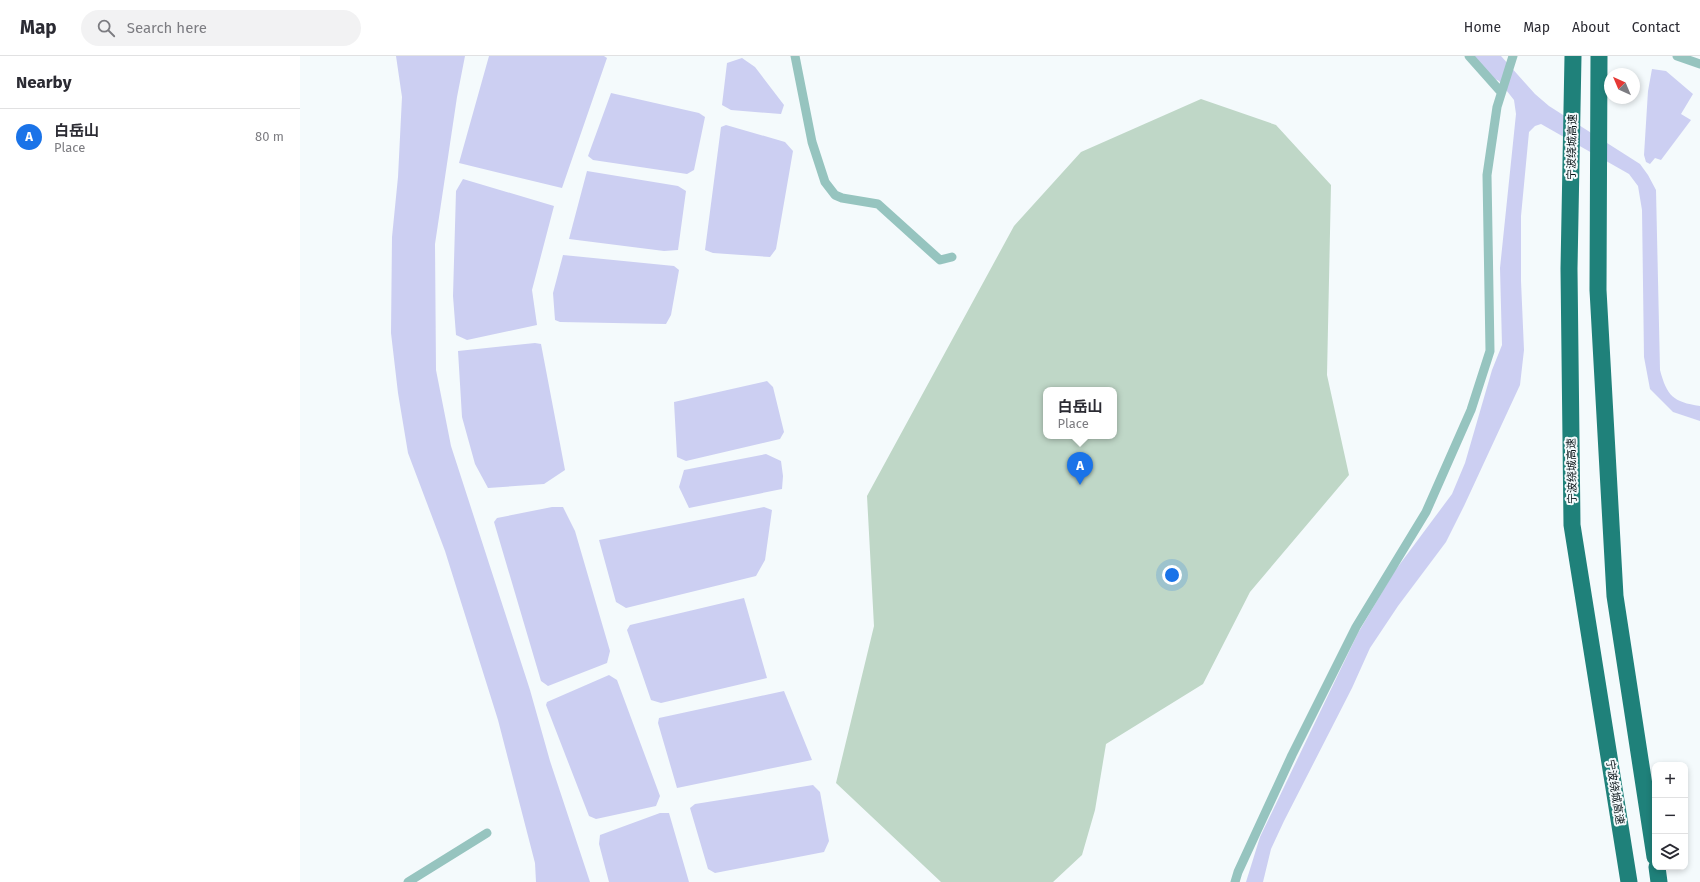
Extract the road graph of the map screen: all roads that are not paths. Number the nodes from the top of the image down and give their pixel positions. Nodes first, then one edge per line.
1 (795, 56) edge
2 (1468, 56) edge
3 (1513, 56) edge
4 (1574, 56) edge
5 (1599, 56) edge
6 (1677, 56) edge
7 (1700, 64) edge
8 (1502, 92) junction
9 (952, 257) dead end
10 (487, 833) dead end
11 (1652, 837) edge
12 (1657, 870) edge
13 (408, 882) edge
14 (1235, 882) edge
15 (1629, 882) edge
16 (1659, 882) edge

1 - 9 street
2 - 8 street
3 - 8 street
4 - 15 highway, 宁波绕城高速
5 - 11 highway
6 - 7 street
8 - 14 street
10 - 13 street
12 - 16 highway

